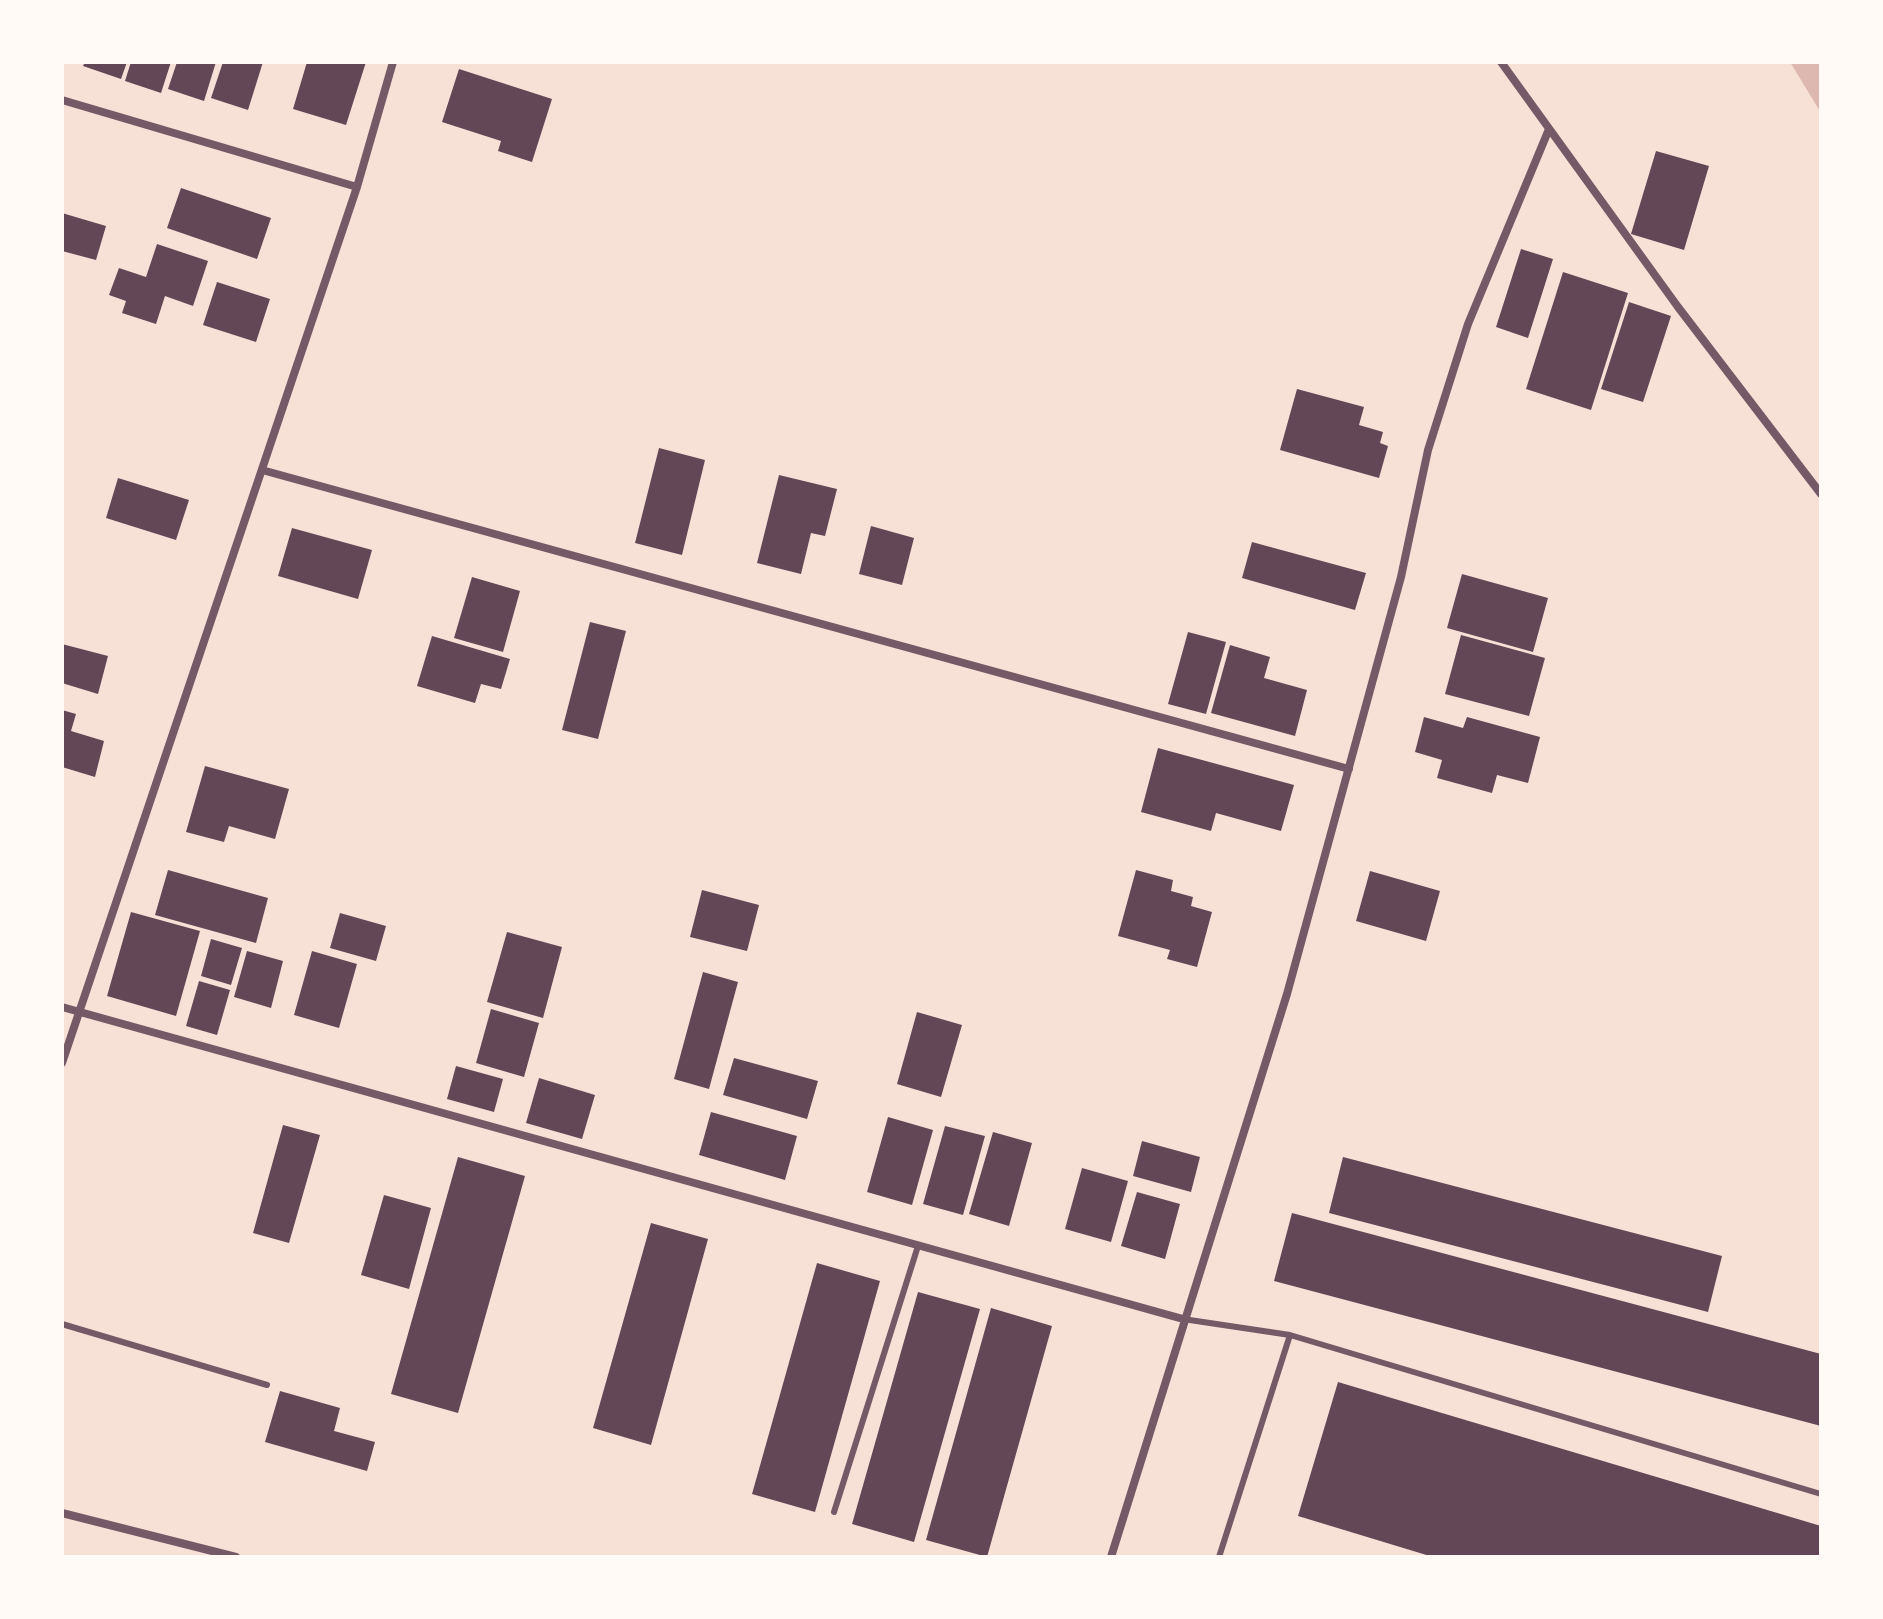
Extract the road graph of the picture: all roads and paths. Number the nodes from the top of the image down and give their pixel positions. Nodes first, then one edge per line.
1 (393, 62) edge
2 (1501, 62) edge
3 (62, 100) edge
4 (1549, 129) junction
5 (357, 187) junction
6 (262, 470) junction
7 (1821, 494) edge
8 (1349, 769) junction
9 (62, 1007) edge
10 (77, 1011) junction
11 (62, 1063) edge
12 (918, 1246) junction
13 (1183, 1319) junction
14 (62, 1324) edge
15 (1290, 1335) junction
16 (267, 1385) dead end
17 (1821, 1494) edge
18 (834, 1512) dead end
19 (62, 1513) edge
20 (236, 1557) edge
21 (1111, 1557) edge
22 (1219, 1557) edge

1 - 5 street
2 - 4 street
3 - 5 street
4 - 7 street
4 - 8 street
5 - 6 street
6 - 8 street
6 - 10 street
8 - 13 street
9 - 10 street
10 - 11 street
10 - 12 street
12 - 13 street
12 - 18 lane
13 - 15 lane
13 - 21 street
14 - 16 lane
15 - 17 lane
15 - 22 lane
19 - 20 street

